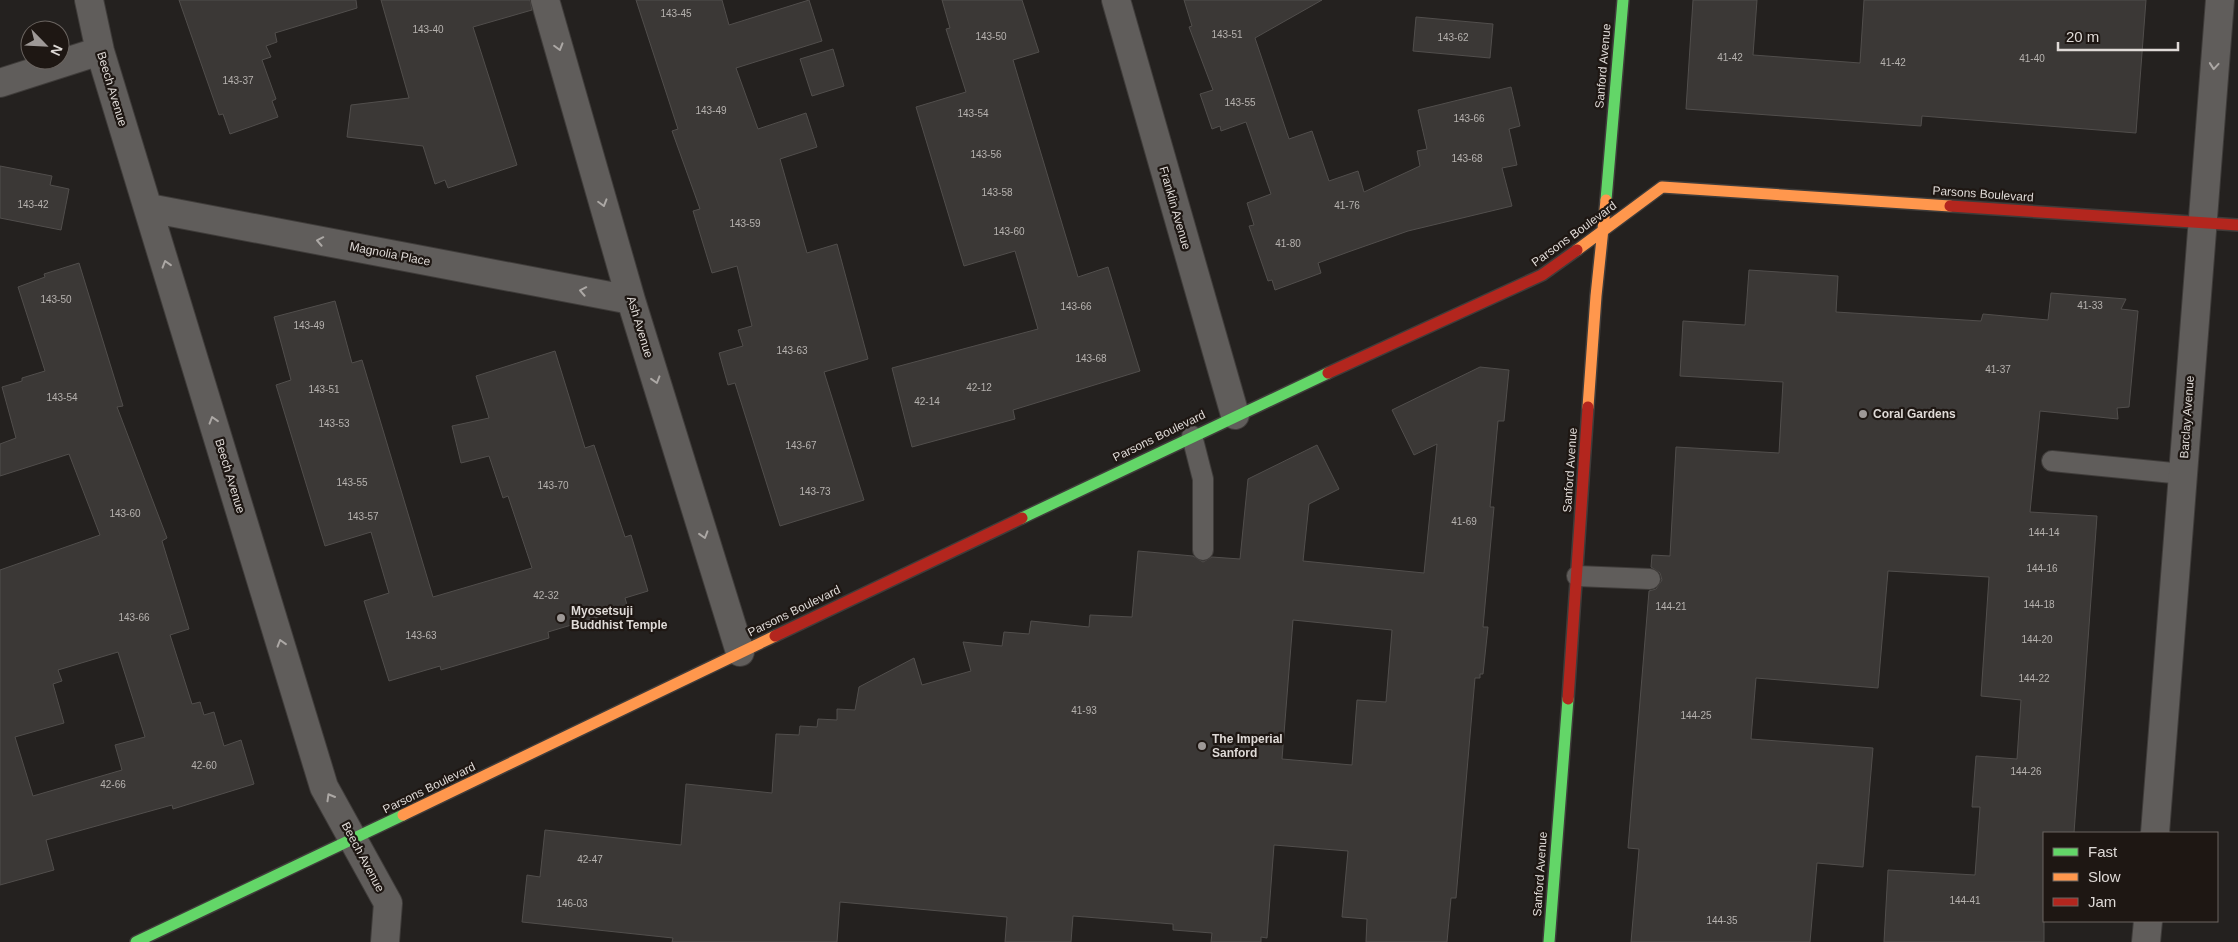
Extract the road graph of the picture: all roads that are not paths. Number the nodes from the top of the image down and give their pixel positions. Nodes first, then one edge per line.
1 (89, 0) edge
2 (545, 0) edge
3 (1116, 0) edge
4 (1623, 0) edge
5 (2220, 0) edge
6 (100, 51) junction
7 (0, 83) edge
8 (149, 208) junction
9 (2202, 222) junction
10 (2238, 225) edge
11 (1603, 230) junction
12 (631, 300) junction
13 (1235, 415) junction
14 (1192, 436) junction
15 (2052, 461) dead end
16 (2182, 474) junction
17 (1203, 550) dead end
18 (1577, 576) junction
19 (1650, 579) dead end
20 (740, 652) junction
21 (2155, 832) edge
22 (354, 840) junction
23 (2148, 922) edge
24 (136, 942) edge
25 (385, 942) edge
26 (1549, 942) edge
27 (2146, 942) edge

1 - 6 street, Beech Avenue
2 -> 12 street, Ash Avenue
3 - 13 street, Franklin Avenue
4 - 11 street, Sanford Avenue
5 -> 9 street, Barclay Avenue
6 - 7 street
6 - 8 street, Beech Avenue
12 -> 8 street, Magnolia Place
22 -> 8 street, Beech Avenue
9 - 10 street, Parsons Boulevard
9 - 11 street, Parsons Boulevard
9 - 16 street, Barclay Avenue
11 - 13 street, Parsons Boulevard
11 - 18 street, Sanford Avenue
12 -> 20 street, Ash Avenue
13 - 14 street, Parsons Boulevard
14 - 17 lane
14 - 20 street, Parsons Boulevard
15 - 16 lane
16 - 21 street, Barclay Avenue
18 - 19 lane
18 - 26 street, Sanford Avenue
20 - 22 street, Parsons Boulevard
22 - 24 street, Parsons Boulevard
22 - 25 street, Beech Avenue
23 - 27 street

